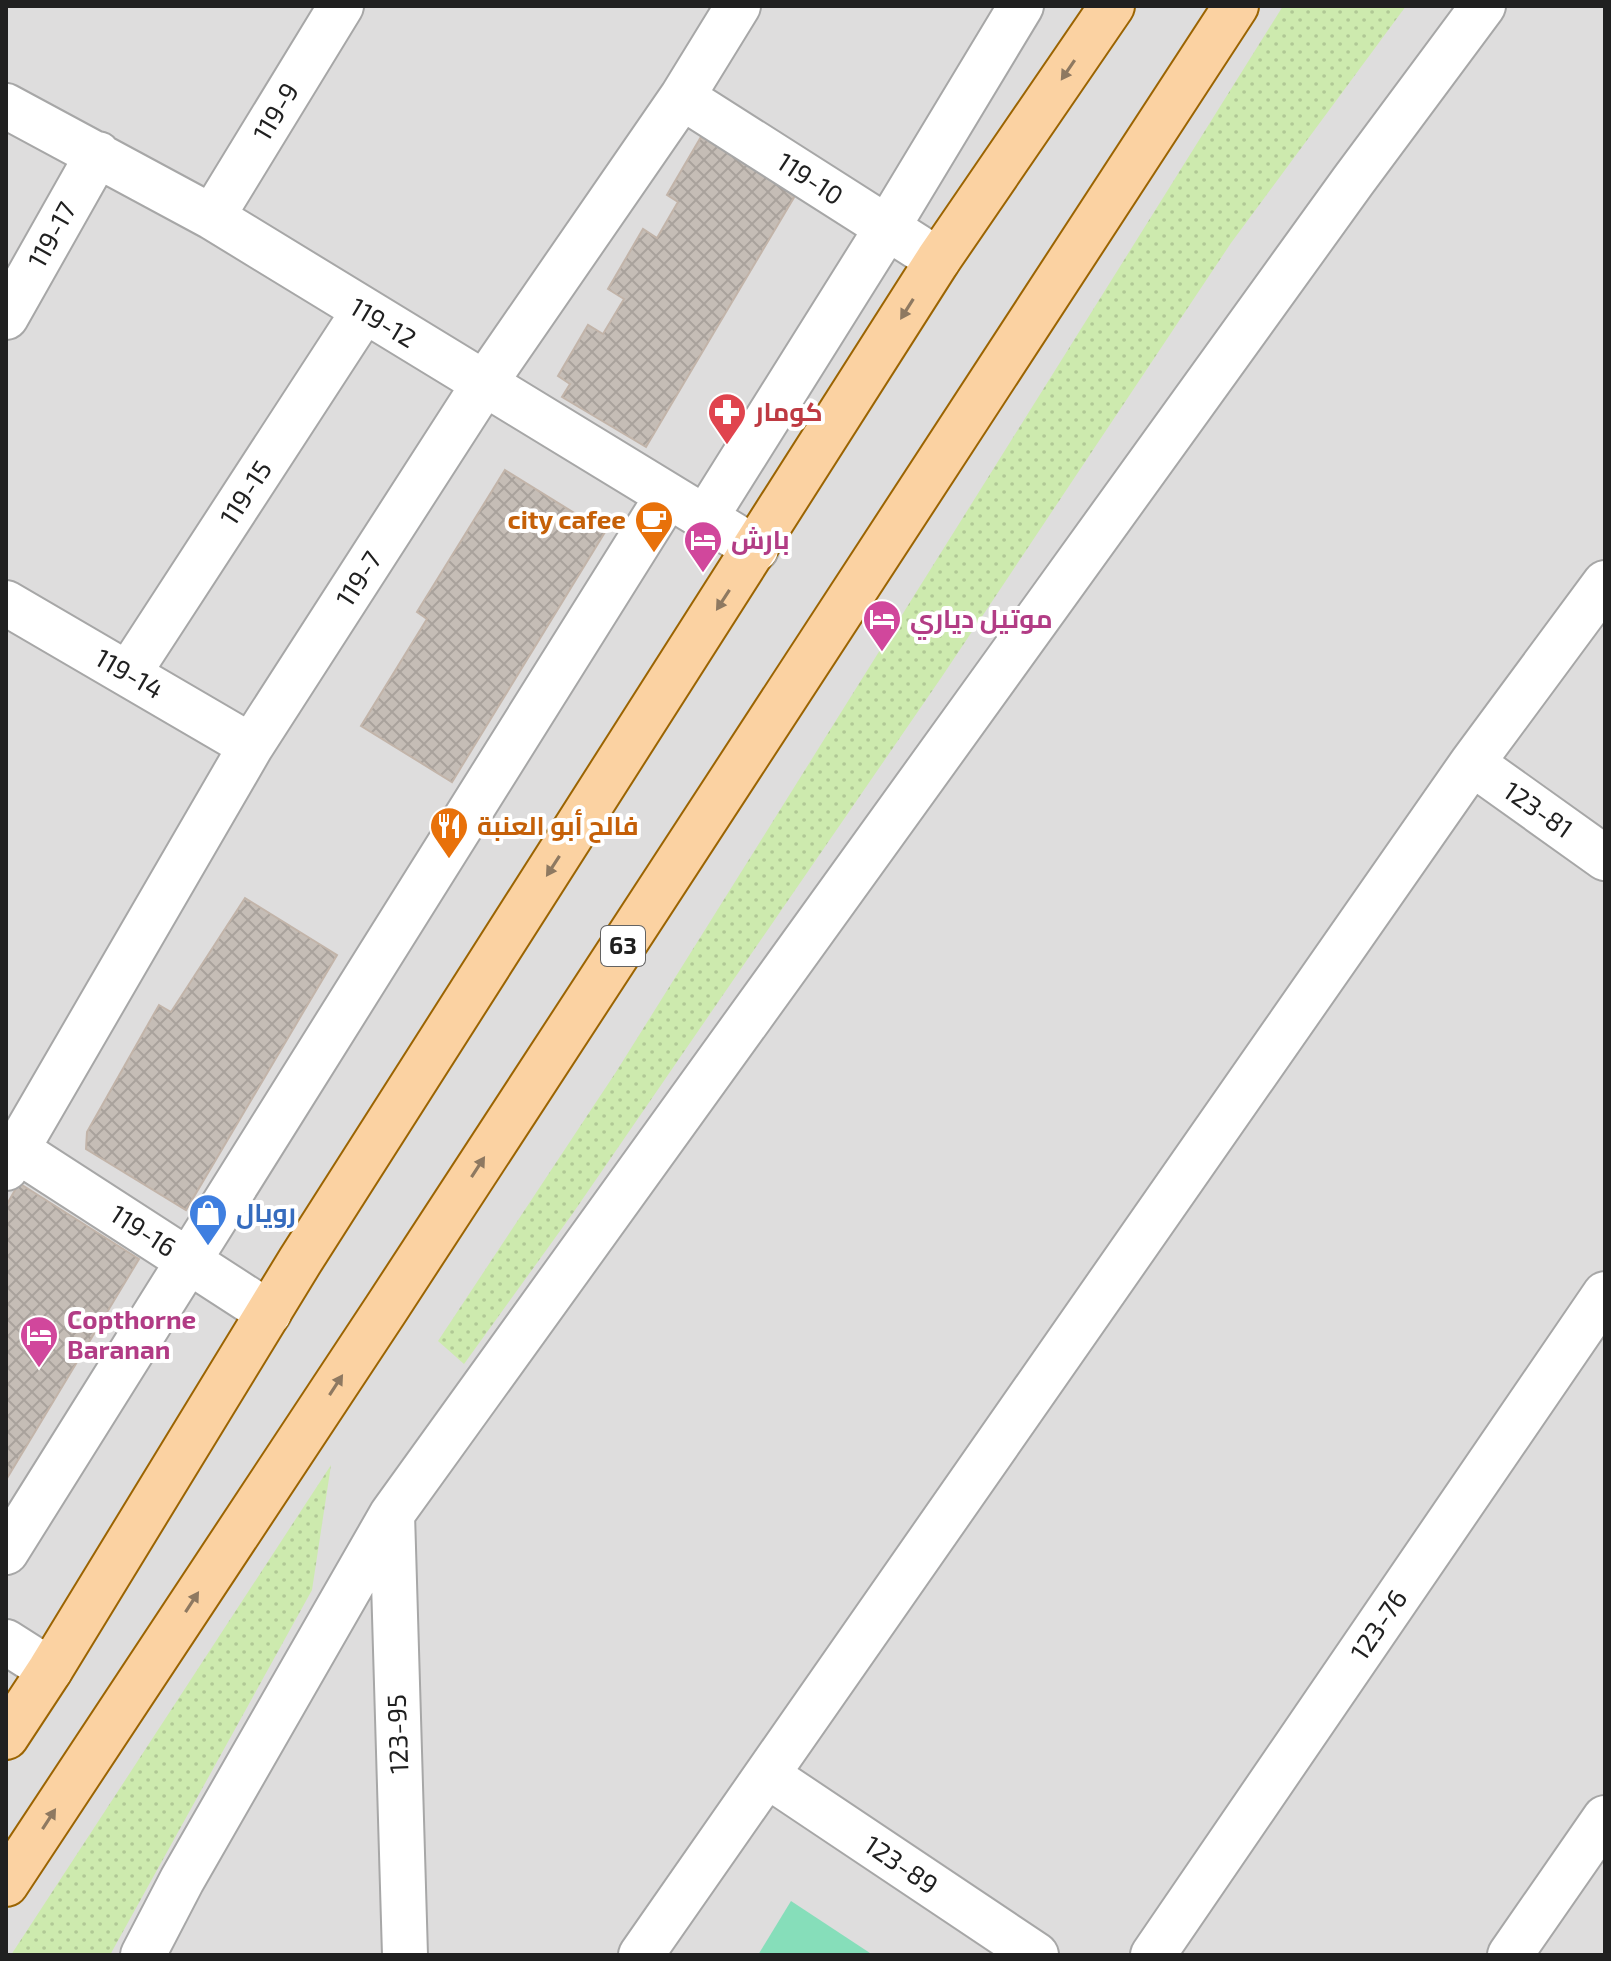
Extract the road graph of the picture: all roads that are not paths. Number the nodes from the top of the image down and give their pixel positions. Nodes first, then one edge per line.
1 (341, 6) edge
2 (738, 6) edge
3 (1021, 6) edge
4 (1112, 6) edge
5 (1483, 6) edge
6 (1233, 7) edge
7 (682, 97) junction
8 (6, 106) edge
9 (98, 154) junction
10 (212, 217) junction
11 (887, 228) junction
12 (938, 260) junction
13 (364, 311) junction
14 (6, 317) edge
15 (484, 384) junction
16 (667, 497) junction
17 (704, 520) junction
18 (756, 549) junction
19 (1605, 583) edge
20 (6, 603) edge
21 (128, 674) junction
22 (251, 746) junction
23 (1472, 763) junction
24 (1605, 858) edge
25 (12, 1159) edge
26 (187, 1260) junction
27 (1605, 1294) edge
28 (269, 1313) junction
29 (392, 1514) junction
30 (6, 1552) edge
31 (6, 1642) edge
32 (50, 1670) junction
33 (6, 1737) edge
34 (767, 1775) junction
35 (1605, 1818) edge
36 (6, 1884) edge
37 (143, 1955) edge
38 (405, 1955) edge
39 (641, 1955) edge
40 (1036, 1955) edge
41 (1153, 1955) edge
42 (1510, 1955) edge

1 - 10 street, 119-9
2 - 7 street, 119-7
3 - 11 street
4 -> 12 main road
5 - 29 street
36 -> 6 main road, 63
7 - 11 street, 119-10
7 - 15 street, 119-7
8 - 9 street, 119-12
9 - 10 street, 119-12
9 - 14 street, 119-17
10 - 13 street, 119-12
11 - 12 street, 119-10
11 - 17 street
12 -> 18 main road
13 - 15 street, 119-12
13 - 21 street, 119-15
15 - 16 street, 119-12
15 - 22 street, 119-7
16 - 17 street, 119-12
16 - 26 street
17 - 18 street, 119-12
18 -> 28 main road
19 - 23 street
20 - 21 street, 119-14
21 - 22 street, 119-14
22 - 25 street, 119-7
23 - 24 street, 123-81
23 - 34 street
25 - 26 street, 119-16
26 - 28 street, 119-16
26 - 30 street
27 - 41 street, 123-76
28 - 32 main road
29 - 37 street
29 - 38 street, 123-95
31 - 32 street
32 - 33 main road
34 - 39 street
34 - 40 street, 123-89
35 - 42 street

